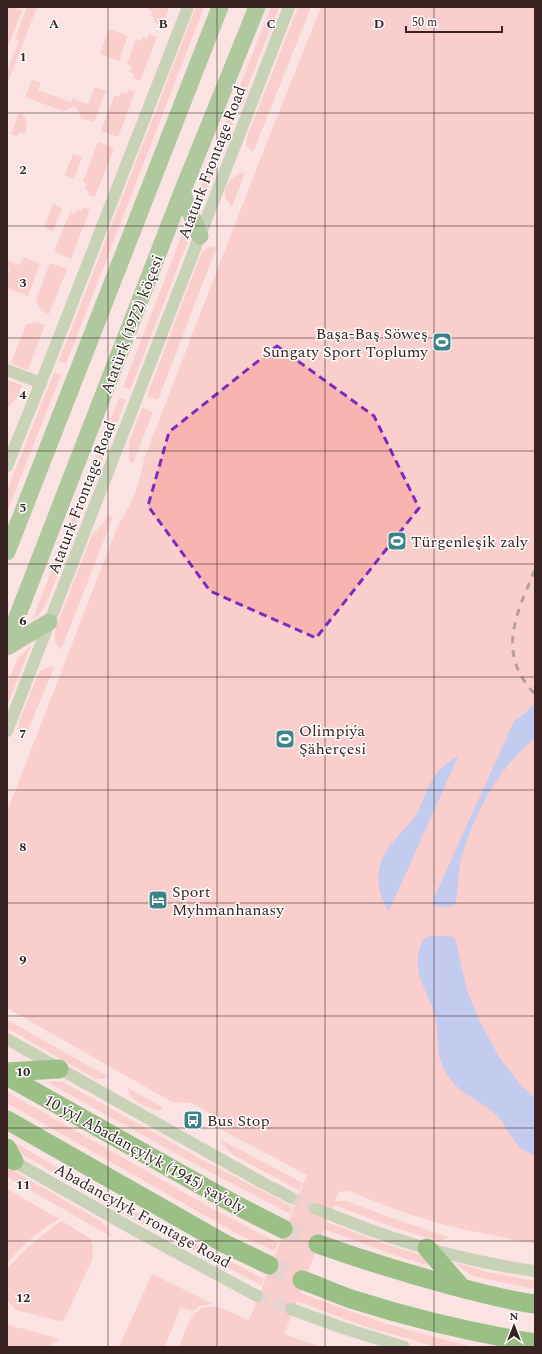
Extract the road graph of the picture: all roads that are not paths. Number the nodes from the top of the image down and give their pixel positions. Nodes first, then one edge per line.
1 (188, 7) edge
2 (220, 7) edge
3 (257, 7) edge
4 (289, 7) edge
5 (182, 192) junction
6 (200, 236) junction
7 (7, 370) edge
8 (41, 383) junction
9 (7, 466) edge
10 (7, 552) edge
11 (49, 622) junction
12 (7, 643) edge
13 (7, 647) edge
14 (7, 731) edge
15 (7, 1039) edge
16 (59, 1069) junction
17 (7, 1072) edge
18 (7, 1076) edge
19 (7, 1120) edge
20 (9, 1156) edge
21 (290, 1197) tunnel mouth
22 (316, 1209) tunnel mouth
23 (283, 1229) tunnel mouth
24 (318, 1244) tunnel mouth
25 (427, 1248) junction
26 (269, 1265) tunnel mouth
27 (535, 1271) edge
28 (302, 1280) tunnel mouth
29 (462, 1288) junction
30 (257, 1296) tunnel mouth
31 (535, 1304) edge
32 (291, 1309) tunnel mouth
33 (535, 1344) edge
34 (404, 1347) edge

1 - 8 street
2 - 10 main road, Atatürk (1972) köçesi
3 - 5 main road, Atatürk (1972) köçesi
4 - 6 street, Ataturk Frontage Road
5 - 6 main road
5 - 12 main road, Atatürk (1972) köçesi
6 - 11 street, Ataturk Frontage Road
7 - 8 street
8 - 9 street
11 - 13 main road
11 - 14 street, Ataturk Frontage Road
15 - 16 street
16 - 17 main road
16 - 21 street
18 - 23 main road, 10 ýyl Abadançylyk (1945) şaýoly
19 - 26 main road
20 - 30 street, Abadancylyk Frontage Road
22 - 25 street
24 - 29 main road
25 - 27 street
25 - 29 main road
28 - 33 main road
29 - 31 main road
32 - 34 street

